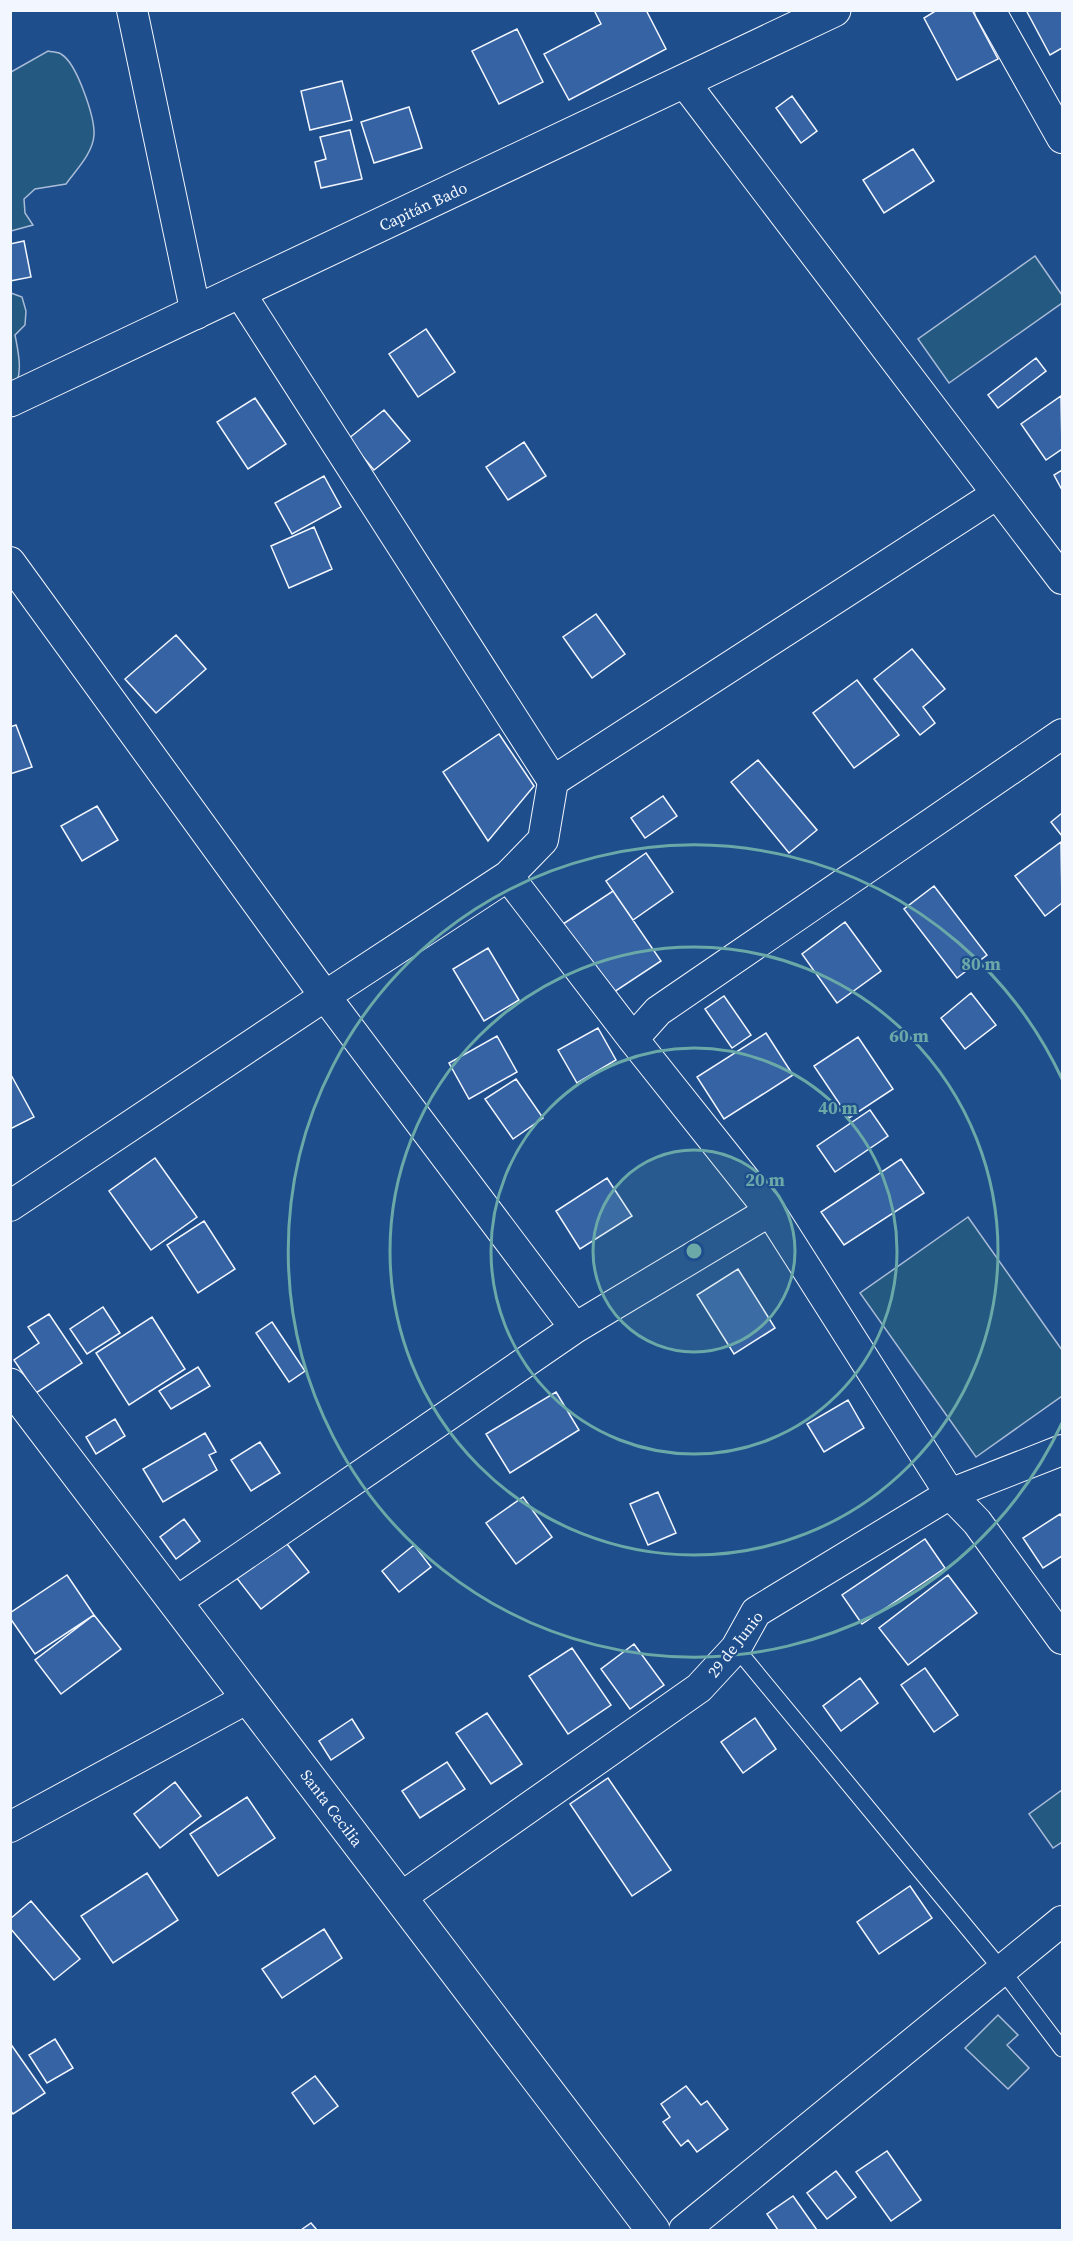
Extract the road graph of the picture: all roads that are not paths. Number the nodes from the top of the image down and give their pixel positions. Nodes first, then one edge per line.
1 (132, 10) edge
2 (834, 10) edge
3 (990, 10) edge
4 (684, 82) junction
5 (1062, 138) edge
6 (240, 293) junction
7 (196, 314) junction
8 (10, 400) edge
9 (997, 494) junction
10 (10, 562) edge
11 (1062, 579) edge
12 (1062, 734) edge
13 (553, 781) junction
14 (508, 876) junction
15 (325, 996) junction
16 (633, 1039) junction
17 (10, 1206) edge
18 (770, 1211) junction
19 (575, 1328) junction
20 (10, 1385) edge
21 (1062, 1450) edge
22 (950, 1494) junction
23 (176, 1602) junction
24 (1062, 1639) edge
25 (736, 1648) junction
26 (248, 1698) junction
27 (10, 1827) edge
28 (400, 1898) junction
29 (1062, 1921) edge
30 (1002, 1970) junction
31 (1062, 2049) edge
32 (653, 2230) edge
33 (684, 2230) edge

1 - 7 street
2 - 4 street, Capitán Bado
3 - 5 street
4 - 6 street, Capitán Bado
4 - 9 street
6 - 7 street, Capitán Bado
6 - 13 street
7 - 8 street, Capitán Bado
9 - 11 street
9 - 13 street
10 - 15 street
12 - 16 street
13 - 14 street
14 - 15 street
14 - 16 street
15 - 17 street
15 - 19 street
16 - 18 street
18 - 19 street
18 - 22 street
19 - 23 street
20 - 23 street, Santa Cecilia
21 - 22 street, 29 de Junio
22 - 24 street
22 - 25 street, 29 de Junio
23 - 26 street, Santa Cecilia
25 - 28 street, 29 de Junio
25 - 30 lane
26 - 27 street
26 - 28 street, Santa Cecilia
28 - 32 street, Santa Cecilia
29 - 30 street
30 - 31 lane
30 - 33 street

